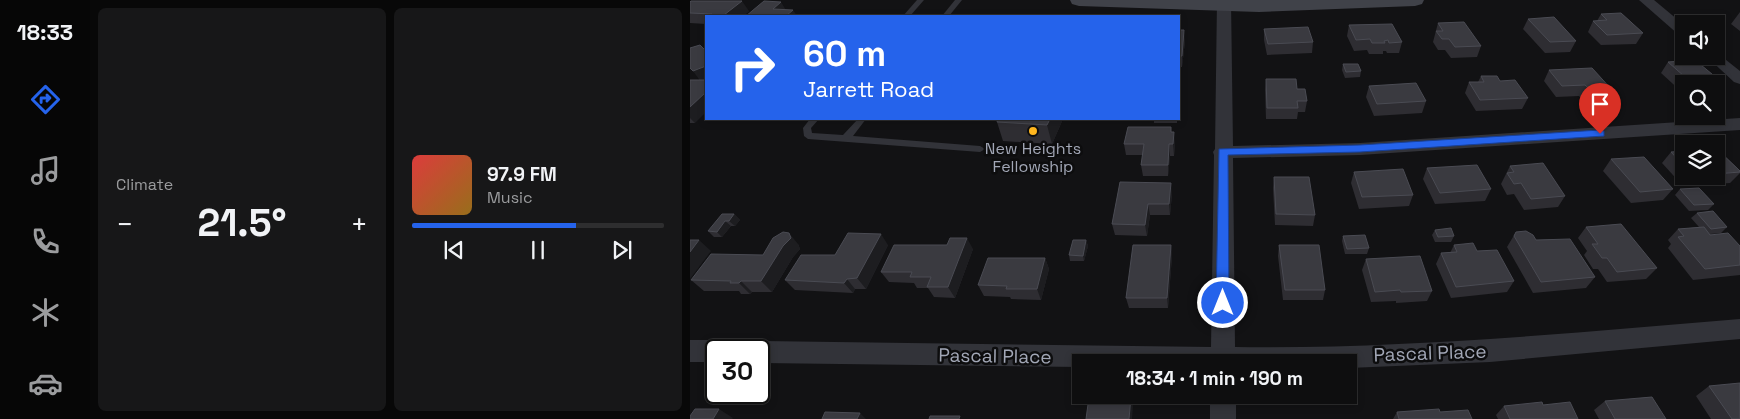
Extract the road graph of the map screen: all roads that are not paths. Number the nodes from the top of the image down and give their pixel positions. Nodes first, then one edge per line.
1 (921, 0) edge
2 (958, 0) edge
3 (1078, 0) edge
4 (1415, 0) edge
5 (1646, 0) edge
6 (1224, 3) edge
7 (907, 15) edge
8 (946, 15) edge
9 (1675, 24) edge
10 (1724, 65) edge
11 (1740, 78) edge
12 (813, 120) edge
13 (861, 120) edge
14 (1740, 124) edge
15 (846, 138) junction
16 (980, 149) dead end
17 (1222, 152) junction
18 (1740, 329) edge
19 (690, 351) edge
20 (705, 351) edge
21 (770, 352) edge
22 (1223, 354) edge
23 (1357, 356) edge
24 (1072, 358) edge
25 (1223, 404) edge
26 (1223, 419) edge

1 - 7 lane
2 - 8 lane
3 - 6 main road
4 - 6 main road
5 - 9 street
6 - 17 street
10 - 11 street
12 - 15 lane
13 - 15 lane
14 - 17 street
15 - 16 lane
17 - 22 street
18 - 23 street, Pascal Place
19 - 20 street
21 - 24 street, Pascal Place
25 - 26 street

